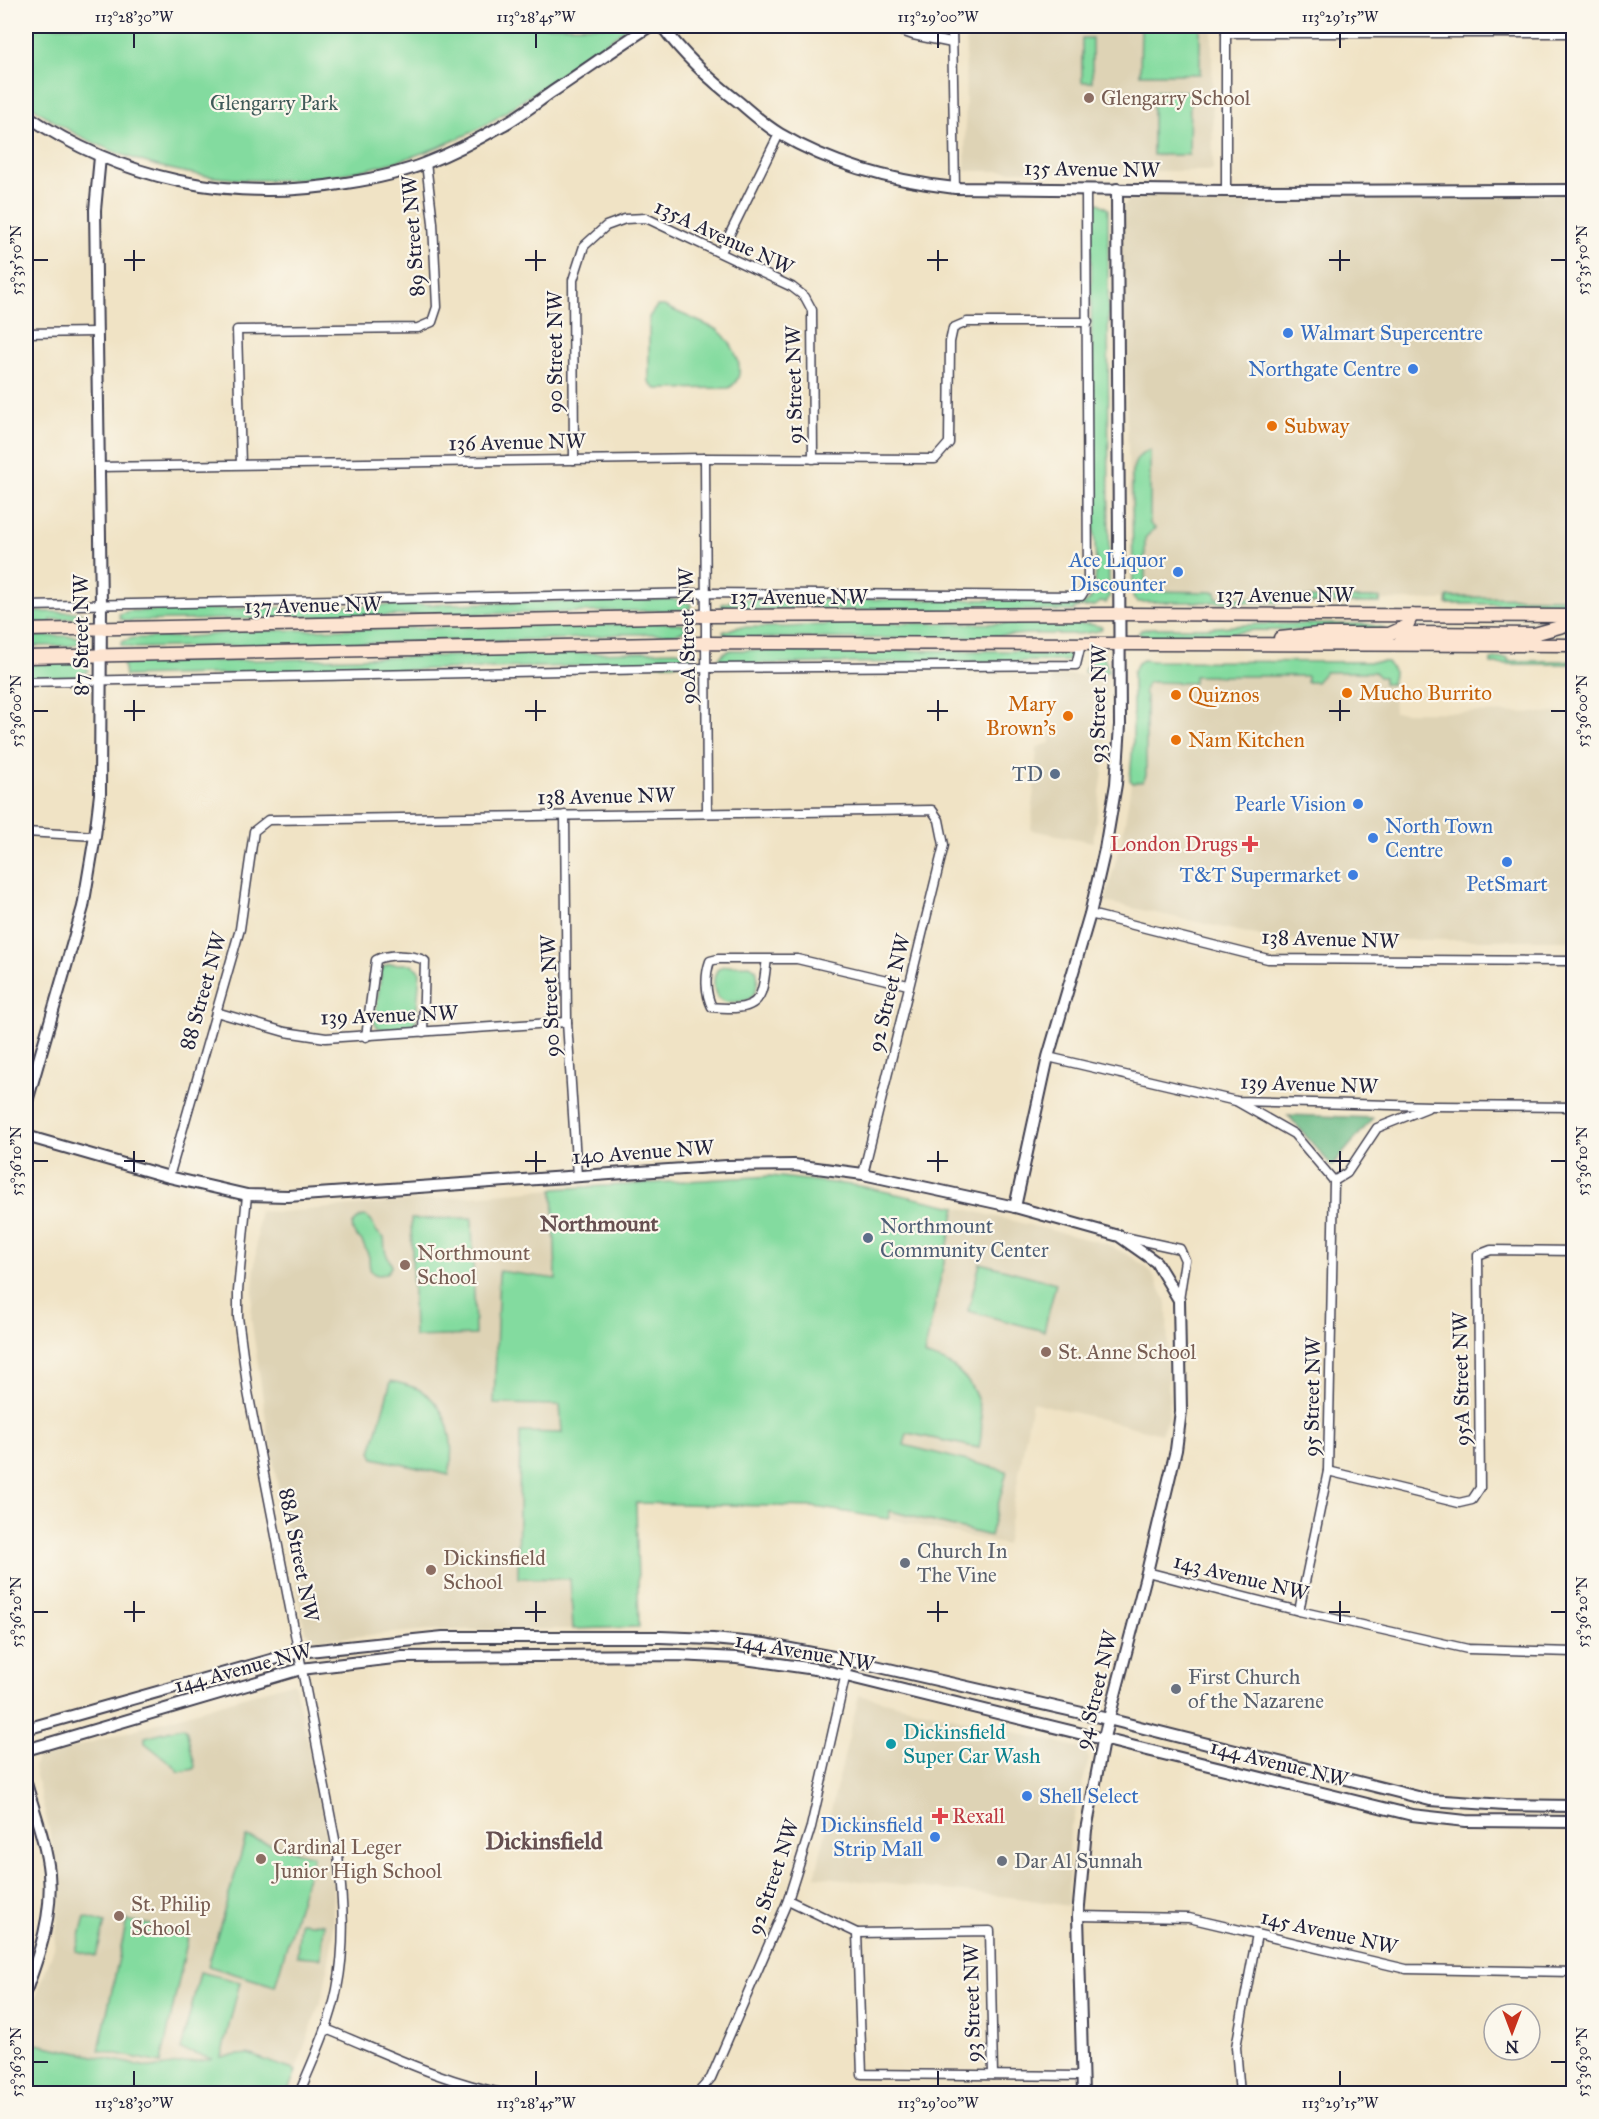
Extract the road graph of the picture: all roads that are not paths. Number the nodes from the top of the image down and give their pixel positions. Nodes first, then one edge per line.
1 (650, 26) edge
2 (662, 26) edge
3 (887, 26) edge
4 (952, 26) edge
5 (1226, 29) edge
6 (1372, 29) edge
7 (1574, 33) edge
8 (952, 43) junction
9 (26, 115) edge
10 (779, 134) junction
11 (100, 157) junction
12 (426, 163) junction
13 (955, 188) junction
14 (1086, 189) junction
15 (1117, 189) junction
16 (1574, 190) edge
17 (1226, 191) junction
18 (720, 252) junction
19 (573, 280) joint
20 (812, 310) joint
21 (1088, 321) junction
22 (97, 332) junction
23 (26, 333) edge
24 (705, 458) junction
25 (813, 459) junction
26 (574, 460) junction
27 (241, 464) junction
28 (99, 467) junction
29 (705, 593) junction
30 (101, 604) junction
31 (26, 606) edge
32 (1119, 614) junction
33 (1412, 615) junction
34 (705, 616) junction
35 (1574, 616) edge
36 (1574, 623) edge
37 (100, 628) junction
38 (26, 630) edge
39 (705, 643) junction
40 (1080, 644) junction
41 (1398, 644) junction
42 (1119, 645) junction
43 (1222, 645) junction
44 (1574, 645) edge
45 (100, 655) junction
46 (26, 657) edge
47 (706, 668) junction
48 (100, 681) junction
49 (26, 682) edge
50 (708, 813) junction
51 (565, 815) junction
52 (268, 820) joint
53 (939, 820) joint
54 (26, 832) edge
55 (95, 836) junction
56 (1090, 914) junction
57 (767, 959) junction
58 (1574, 961) edge
59 (908, 985) junction
60 (216, 1012) junction
61 (567, 1022) junction
62 (423, 1032) junction
63 (366, 1037) junction
64 (1048, 1057) junction
65 (1236, 1101) junction
66 (26, 1105) edge
67 (1432, 1106) junction
68 (1574, 1107) edge
69 (26, 1136) edge
70 (863, 1174) junction
71 (577, 1176) junction
72 (169, 1177) junction
73 (1334, 1181) junction
74 (247, 1195) junction
75 (1015, 1208) junction
76 (1119, 1236) junction
77 (1574, 1251) edge
78 (1179, 1300) junction
79 (1328, 1471) junction
80 (1147, 1572) junction
81 (1299, 1611) junction
82 (299, 1652) junction
83 (1574, 1652) edge
84 (849, 1660) junction
85 (301, 1670) junction
86 (846, 1676) junction
87 (1108, 1719) junction
88 (26, 1729) edge
89 (1103, 1741) junction
90 (26, 1750) edge
91 (26, 1783) edge
92 (1574, 1806) edge
93 (1574, 1822) edge
94 (788, 1900) junction
95 (1078, 1916) junction
96 (858, 1933) junction
97 (1257, 1934) junction
98 (1574, 1972) edge
99 (26, 1990) edge
100 (326, 2029) junction
101 (993, 2075) junction
102 (1081, 2076) junction
103 (299, 2094) edge
104 (506, 2094) edge
105 (697, 2094) edge
106 (1083, 2094) edge
107 (1240, 2094) edge

1 - 12 street
2 - 10 street, 135 Avenue NW
3 - 8 street
4 - 8 street
5 - 6 street
5 - 17 street
6 - 7 street
8 - 13 street
9 - 11 street
10 - 13 street, 135 Avenue NW
10 - 18 street
11 - 12 street
11 - 22 street, 87 Street NW
12 - 27 street, 89 Street NW
13 - 14 street, 135 Avenue NW
14 - 15 street, 135 Avenue NW
14 - 21 street
15 - 17 street, 135 Avenue NW
15 - 32 street, 93 Street NW
16 - 17 street, 135 Avenue NW
18 - 19 street, 135A Avenue NW
18 - 20 street, 135A Avenue NW
19 - 26 street, 90 Street NW
20 - 25 street, 91 Street NW
21 - 25 street, 136 Avenue NW
21 - 29 street, 137 Avenue NW
22 - 23 street
22 - 28 street, 87 Street NW
24 - 25 street, 136 Avenue NW
24 - 26 street, 136 Avenue NW
24 - 29 street, 90A Street NW
26 - 27 street, 136 Avenue NW
27 - 28 street, 136 Avenue NW
28 - 30 street, 87 Street NW
29 - 30 street, 137 Avenue NW
29 - 34 street, 90A Street NW
30 - 31 street, 137 Avenue NW
30 - 37 street, 87 Street NW
32 - 33 main road, 137 Avenue NW
32 - 34 main road, 137 Avenue NW
32 - 42 street, 93 Street NW
33 - 35 main road, 137 Avenue NW
33 - 43 main road
34 - 37 main road, 137 Avenue NW
34 - 39 street, 90A Street NW
36 - 41 main road
37 - 38 main road, 137 Avenue NW
37 - 45 street, 87 Street NW
39 - 40 main road
39 - 45 main road
39 - 47 street, 90A Street NW
40 - 42 main road
40 - 47 street
41 - 43 main road
41 - 44 main road
42 - 43 main road
42 - 56 street, 93 Street NW
45 - 46 main road
45 - 48 street, 87 Street NW
47 - 48 street
47 - 50 street, 90A Street NW
48 - 49 street
48 - 55 street, 87 Street NW
50 - 51 street, 138 Avenue NW
50 - 53 street, 138 Avenue NW
51 - 52 street, 138 Avenue NW
51 - 61 street, 90 Street NW
52 - 60 street, 88 Street NW
53 - 59 street, 92 Street NW
54 - 55 street
55 - 66 street, 87 Street NW
56 - 58 street, 138 Avenue NW
56 - 64 street, 93 Street NW
57 - 57 street
57 - 59 street
59 - 70 street, 92 Street NW
60 - 63 street, 139 Avenue NW
60 - 72 street, 88 Street NW
61 - 62 street, 139 Avenue NW
61 - 71 street, 90 Street NW
62 - 63 street, 139 Avenue NW
62 - 63 street
64 - 65 street, 139 Avenue NW
64 - 75 street, 93 Street NW
65 - 67 street, 139 Avenue NW
65 - 73 street
67 - 68 street, 139 Avenue NW
67 - 73 street
69 - 72 street, 140 Avenue NW
70 - 71 street, 140 Avenue NW
70 - 75 street, 140 Avenue NW
71 - 74 street, 140 Avenue NW
72 - 74 street, 140 Avenue NW
73 - 79 street, 95 Street NW
74 - 82 street, 88A Street NW
75 - 76 street, 140 Avenue NW
76 - 78 street
76 - 78 street, 94 Street NW
77 - 79 street, 95A Street NW
78 - 80 street, 94 Street NW
79 - 81 street, 95 Street NW
80 - 81 street, 143 Avenue NW
80 - 87 street, 94 Street NW
81 - 83 street, 143 Avenue NW
82 - 84 street, 144 Avenue NW
82 - 85 street, 88A Street NW
82 - 88 street, 144 Avenue NW
84 - 86 street, 92 Street NW
84 - 87 street, 144 Avenue NW
85 - 86 street, 144 Avenue NW
85 - 90 street, 144 Avenue NW
85 - 100 street, 88A Street NW
86 - 89 street, 144 Avenue NW
86 - 94 street, 92 Street NW
87 - 89 street, 94 Street NW
87 - 92 street, 144 Avenue NW
89 - 93 street, 144 Avenue NW
89 - 95 street, 94 Street NW
91 - 99 street
94 - 96 street
94 - 105 street, 92 Street NW
95 - 97 street, 145 Avenue NW
95 - 102 street, 94 Street NW
96 - 101 street
96 - 101 street, 93 Street NW
97 - 98 street, 145 Avenue NW
97 - 107 street
100 - 103 street, 88A Street NW
100 - 104 street
101 - 102 street
102 - 106 street, 94 Street NW

